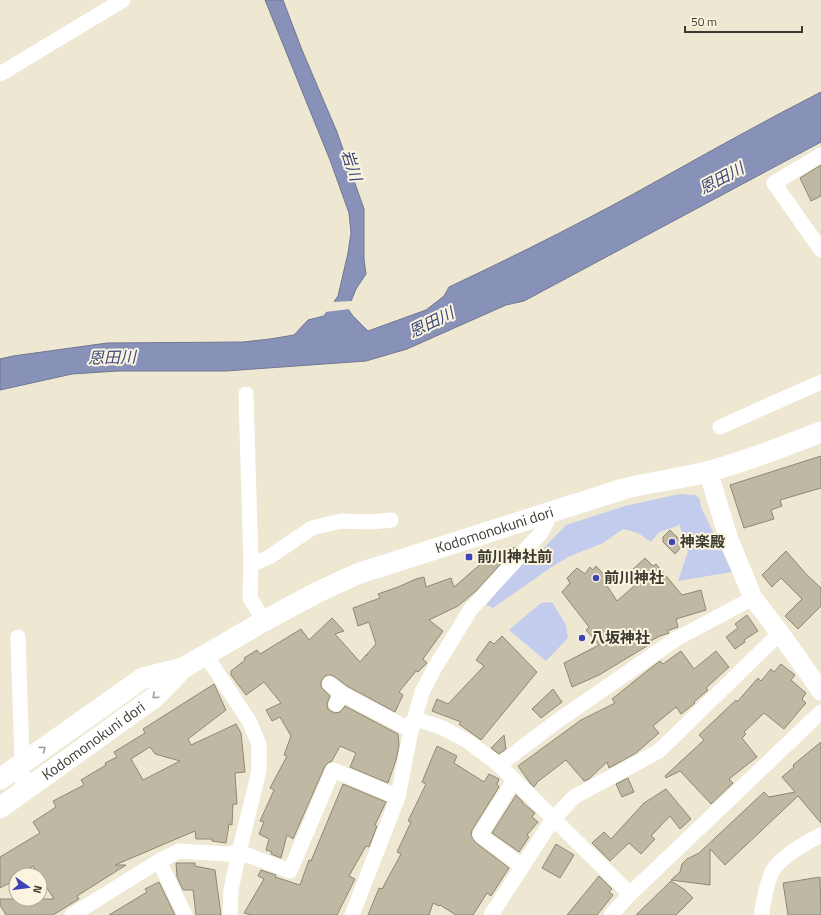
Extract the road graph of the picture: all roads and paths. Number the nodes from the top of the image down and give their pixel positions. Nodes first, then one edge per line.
1 (124, 0) edge
2 (0, 74) edge
3 (821, 155) edge
4 (821, 250) edge
5 (821, 382) edge
6 (246, 394) dead end
7 (720, 427) dead end
8 (821, 432) edge
9 (708, 471) junction
10 (552, 512) junction
11 (391, 520) dead end
12 (251, 566) junction
13 (753, 598) junction
14 (264, 621) junction
15 (780, 633) junction
16 (18, 637) dead end
17 (205, 654) junction
18 (183, 668) junction
19 (330, 684) dead end
20 (821, 691) edge
21 (821, 712) edge
22 (414, 721) junction
23 (22, 764) junction
24 (499, 765) junction
25 (0, 780) edge
26 (514, 780) junction
27 (23, 793) junction
28 (398, 797) junction
29 (0, 808) edge
30 (553, 819) junction
31 (821, 835) edge
32 (239, 852) junction
33 (159, 861) junction
34 (522, 866) junction
35 (630, 894) junction
36 (72, 915) edge
37 (185, 915) edge
38 (230, 915) edge
39 (352, 915) edge
40 (491, 915) edge
41 (611, 915) edge
42 (762, 915) edge

1 - 2 street
3 - 4 street
5 - 7 street
6 - 12 street
8 - 9 main road, Kodomonokuni dori
9 - 10 main road, Kodomonokuni dori
9 - 13 street
10 - 14 main road, Kodomonokuni dori
10 - 22 street
11 - 12 street
12 - 14 street
13 - 15 street
13 - 24 street
14 - 17 main road, Kodomonokuni dori
15 - 20 street
15 - 30 street
16 - 23 street
17 - 18 main road, Kodomonokuni dori
17 - 32 street
23 -> 18 main road, Kodomonokuni dori
18 -> 27 main road, Kodomonokuni dori
19 - 22 street
21 - 35 street
22 - 24 street
22 - 28 street
23 - 25 main road, Kodomonokuni dori
23 - 27 street
24 - 26 street
26 - 30 street
26 - 34 street
27 - 29 main road, Kodomonokuni dori
28 - 32 street
28 - 39 street
30 - 34 street
30 - 35 street
31 - 42 street
32 - 33 street
32 - 38 street
33 - 36 street
33 - 37 street
34 - 40 street
35 - 41 street

